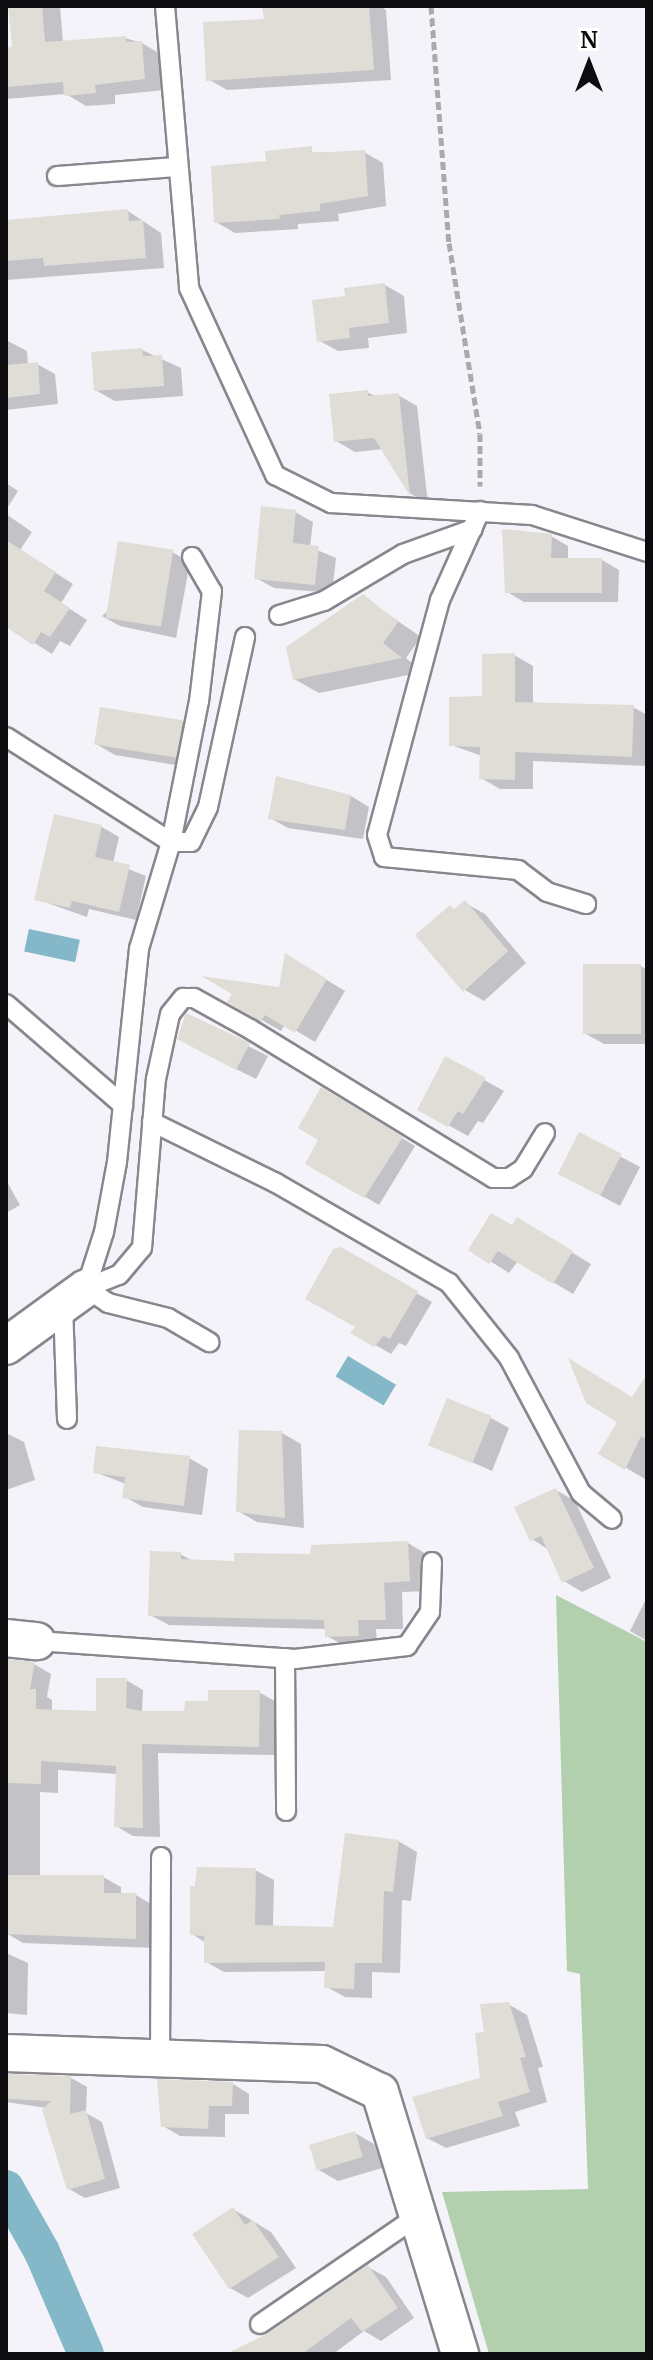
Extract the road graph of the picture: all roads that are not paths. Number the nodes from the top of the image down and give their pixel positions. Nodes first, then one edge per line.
1 (165, 6) edge
2 (177, 167) junction
3 (57, 176) dead end
4 (476, 520) junction
5 (647, 552) edge
6 (192, 557) dead end
7 (279, 615) dead end
8 (245, 637) dead end
9 (6, 737) edge
10 (171, 842) junction
11 (586, 904) dead end
12 (6, 1004) edge
13 (123, 1105) junction
14 (152, 1122) junction
15 (545, 1133) dead end
16 (74, 1296) junction
17 (209, 1342) dead end
18 (6, 1346) edge
19 (67, 1419) dead end
20 (612, 1519) dead end
21 (432, 1562) dead end
22 (22, 1639) edge
23 (285, 1658) junction
24 (286, 1811) dead end
25 (161, 1857) dead end
26 (6, 2053) edge
27 (160, 2058) junction
28 (418, 2216) junction
29 (260, 2324) dead end
30 (460, 2354) edge

1 - 2 lane
2 - 3 lane
2 - 4 lane
4 - 5 lane
4 - 7 lane
4 - 11 lane
6 - 10 lane
8 - 10 lane
9 - 10 lane
10 - 13 lane
12 - 13 lane
13 - 16 lane
14 - 15 lane
14 - 16 lane
14 - 20 lane
16 - 17 lane
16 - 18 street
16 - 19 lane
21 - 23 lane
22 - 23 lane
23 - 24 lane
25 - 27 lane
26 - 27 street
27 - 28 street
28 - 29 lane
28 - 30 street

